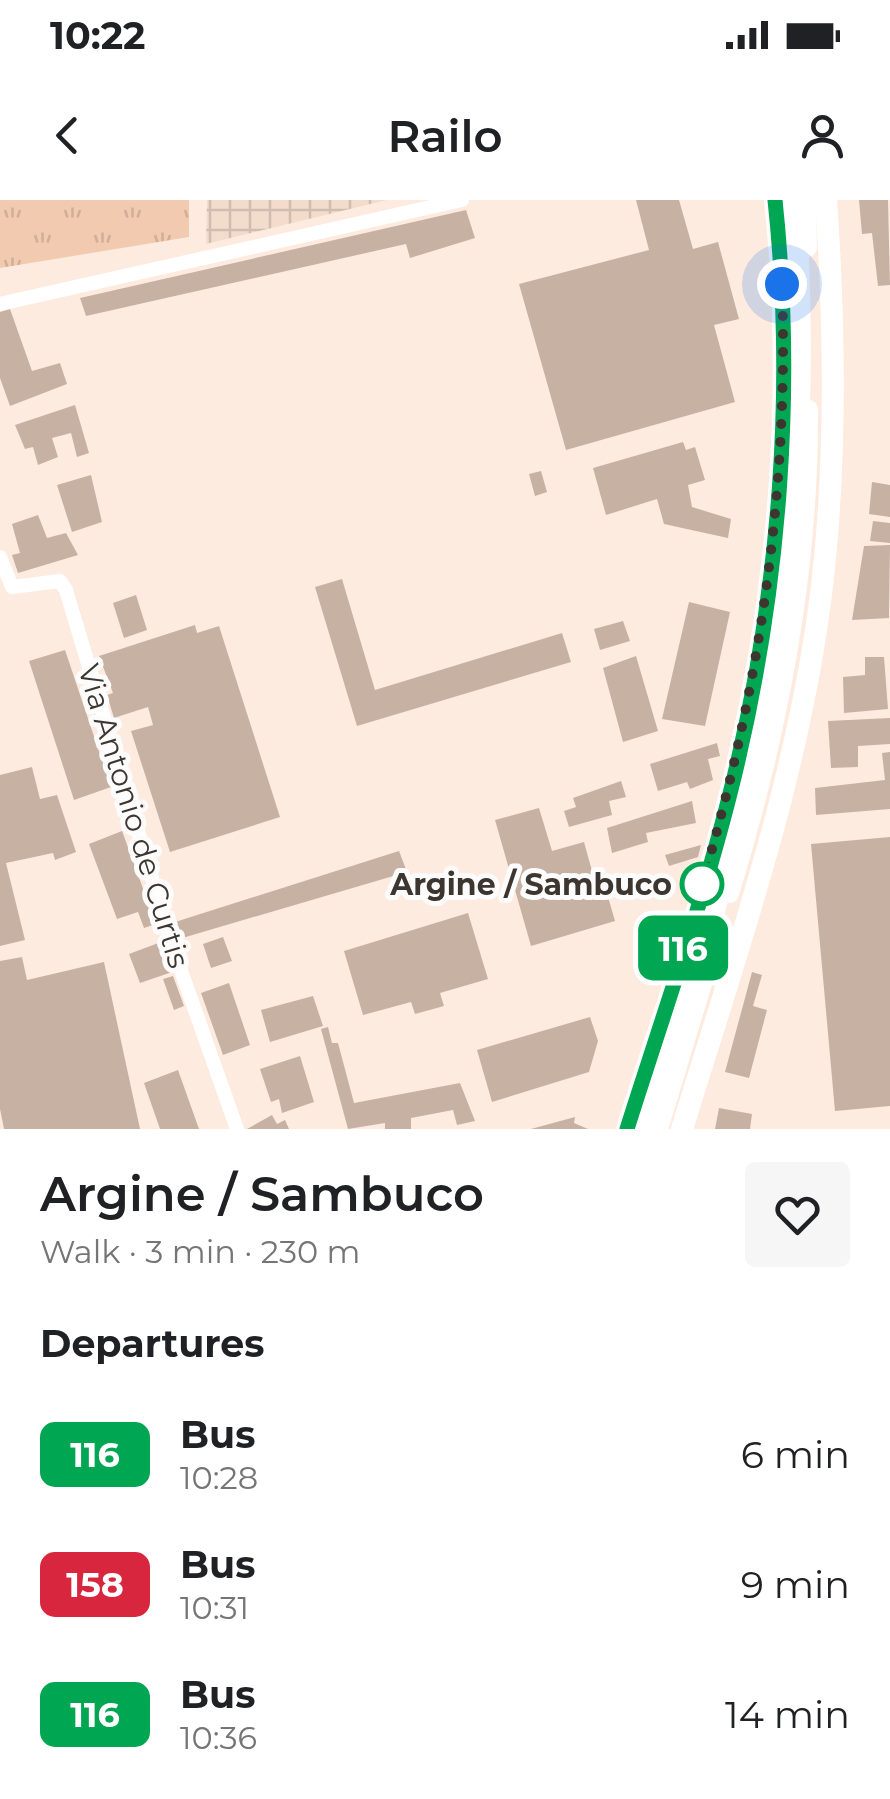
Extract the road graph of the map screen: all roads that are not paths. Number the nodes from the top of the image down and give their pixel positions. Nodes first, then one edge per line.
1 (462, 200) edge
2 (775, 200) edge
3 (794, 200) edge
4 (807, 200) edge
5 (826, 200) edge
6 (0, 304) edge
7 (0, 557) edge
8 (237, 1129) edge
9 (627, 1129) edge
10 (646, 1129) edge
11 (659, 1129) edge
12 (682, 1129) edge

1 - 6 street
2 - 9 street
3 - 10 highway
4 - 11 street
5 - 12 highway
7 - 8 street, Via Antonio de Curtis

